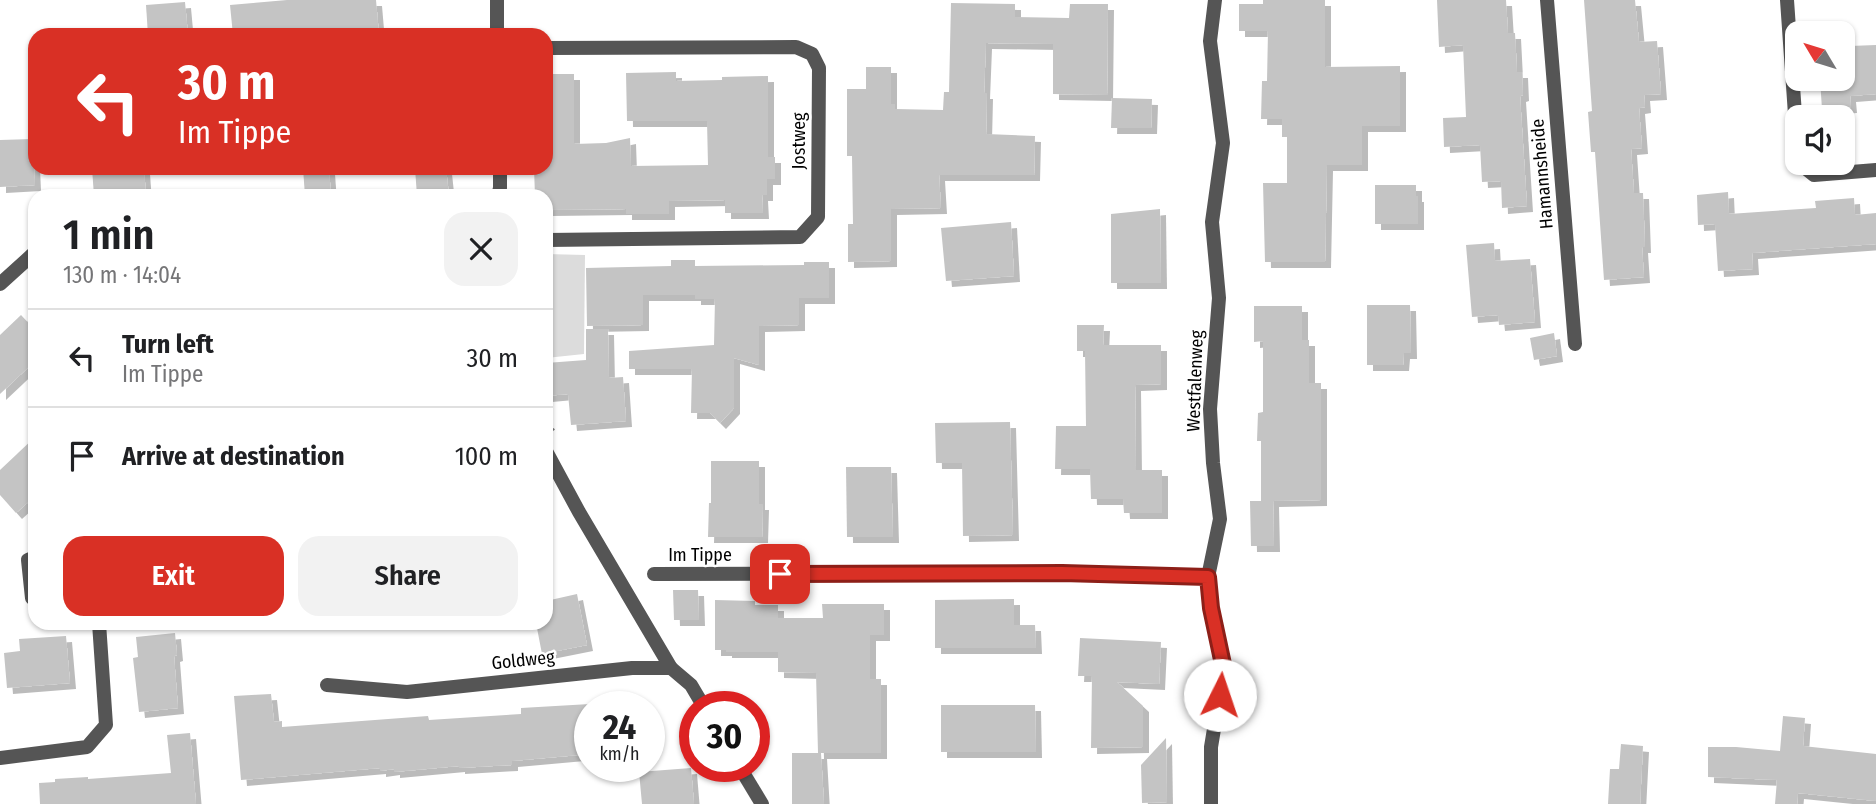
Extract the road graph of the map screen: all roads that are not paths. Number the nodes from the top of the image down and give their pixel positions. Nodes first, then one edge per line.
1 (497, 0) edge
2 (1215, 0) edge
3 (1547, 0) edge
4 (1787, 0) edge
5 (497, 28) edge
6 (553, 48) edge
7 (1794, 105) edge
8 (1876, 170) edge
9 (1855, 172) edge
10 (553, 240) edge
11 (28, 259) edge
12 (0, 284) edge
13 (1575, 344) dead end
14 (553, 464) edge
15 (654, 574) dead end
16 (1208, 577) junction
17 (99, 630) edge
18 (671, 668) junction
19 (327, 685) dead end
20 (695, 691) edge
21 (0, 758) edge
22 (749, 782) edge
23 (762, 804) edge
24 (1211, 804) edge

1 - 5 street
2 - 16 street, Westfalenweg
3 - 13 street, Hamannsheide
4 - 7 street
6 - 10 street, Jostweg
8 - 9 street
11 - 12 street
14 - 18 street
15 - 16 street, Im Tippe
16 - 24 street, Westfalenweg
17 - 21 street
18 - 19 street, Goldweg
18 - 20 street
22 - 23 street

